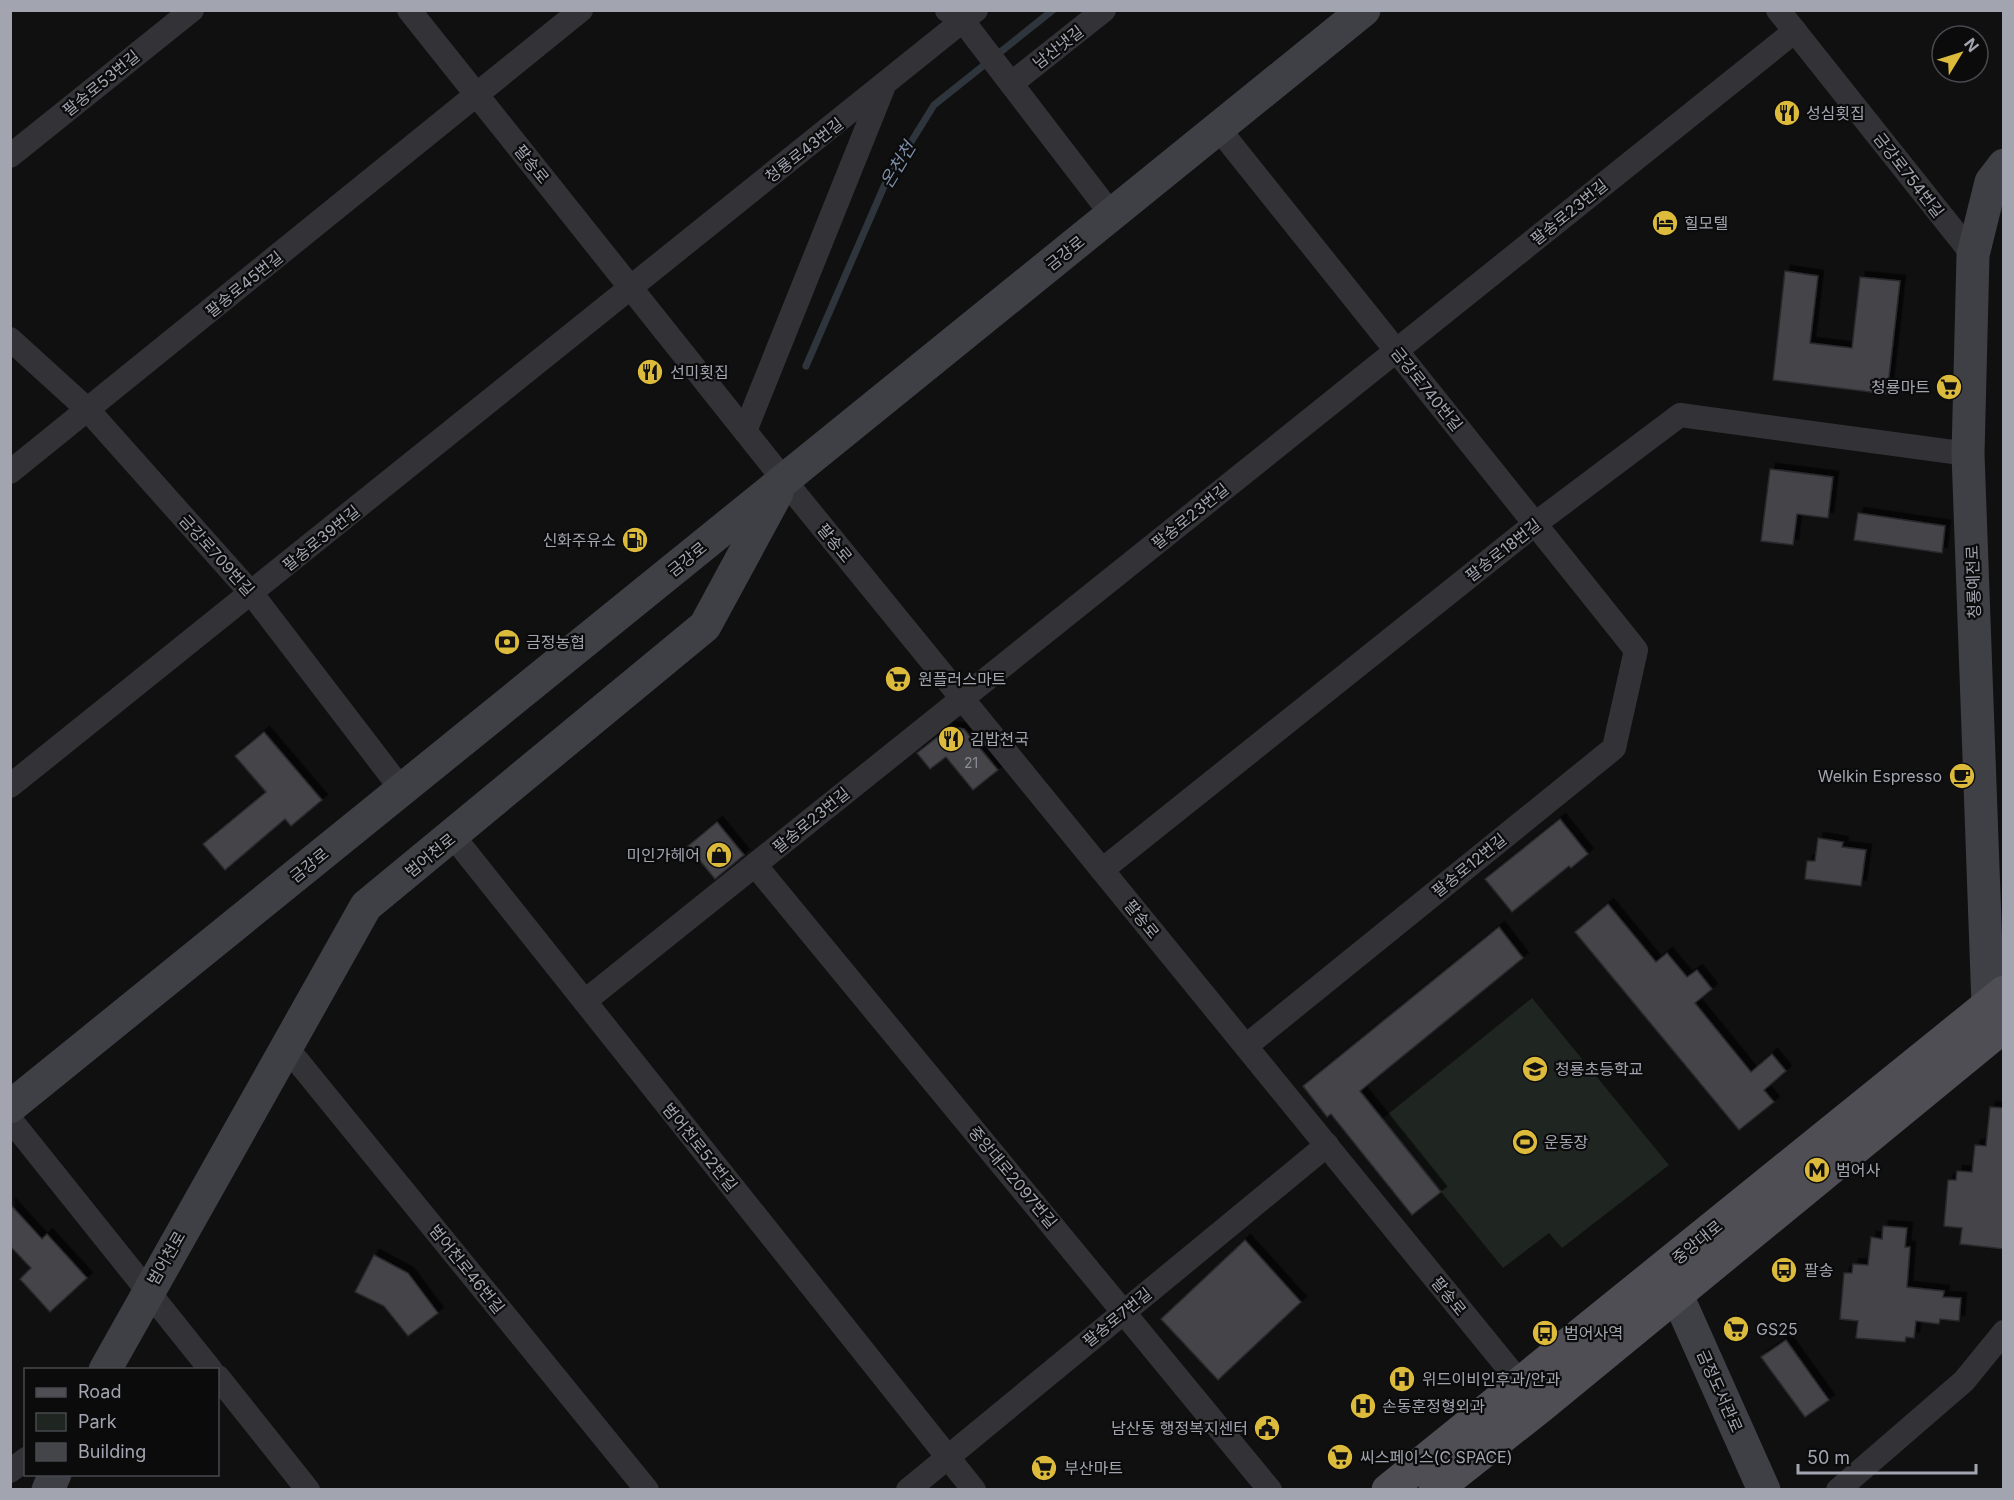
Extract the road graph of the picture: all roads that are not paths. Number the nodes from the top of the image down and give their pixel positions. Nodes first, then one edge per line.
1 (192, 10) edge
2 (409, 10) edge
3 (581, 10) edge
4 (1104, 10) edge
5 (1364, 10) edge
6 (1778, 10) edge
7 (966, 20) edge
8 (1795, 30) junction
9 (1009, 79) junction
10 (884, 87) junction
11 (477, 95) junction
12 (1218, 128) junction
13 (10, 156) edge
14 (2004, 165) edge
15 (1112, 215) junction
16 (1973, 255) junction
17 (631, 288) junction
18 (10, 339) edge
19 (1396, 350) junction
20 (87, 410) junction
21 (745, 431) junction
22 (1968, 454) junction
23 (10, 472) edge
24 (784, 480) junction
25 (1535, 524) junction
26 (252, 594) junction
27 (1636, 650) joint
28 (962, 699) junction
29 (10, 786) edge
30 (402, 790) junction
31 (453, 836) junction
32 (755, 865) junction
33 (1102, 870) junction
34 (585, 1001) junction
35 (1998, 1007) edge
36 (1246, 1046) junction
37 (287, 1048) junction
38 (10, 1107) edge
39 (10, 1119) edge
40 (1327, 1145) junction
41 (148, 1291) junction
42 (1676, 1293) junction
43 (1124, 1312) junction
44 (2004, 1332) edge
45 (106, 1368) edge
46 (209, 1368) edge
47 (219, 1378) edge
48 (1531, 1396) junction
49 (948, 1457) junction
50 (24, 1460) edge
51 (10, 1471) edge
52 (308, 1490) edge
53 (647, 1490) edge
54 (908, 1490) edge
55 (974, 1490) edge
56 (1270, 1490) edge
57 (1388, 1490) edge
58 (1435, 1490) edge
59 (1764, 1490) edge
60 (1838, 1490) edge

1 - 13 street, 팔송로53번길
2 - 11 street, 팔송로
3 - 11 street, 팔송로45번길
4 - 9 street, 남산냇길
5 - 12 street, 금강로
6 - 8 street, 금강로754번길
7 - 9 street
7 - 10 street, 청룡로43번길
8 - 16 street, 금강로754번길
8 - 19 street, 팔송로23번길
9 - 15 street
10 - 17 street, 청룡로43번길
10 - 21 street
11 - 17 street, 팔송로
11 - 20 street, 팔송로45번길
12 - 15 street, 금강로
12 - 19 street, 금강로740번길
14 - 16 street, 청룡예전로
15 - 24 street, 금강로
16 - 22 street, 청룡예전로
17 - 21 street, 팔송로
17 - 26 street, 팔송로39번길
18 - 20 street, 금강로709번길
19 - 25 street, 금강로740번길
19 - 28 street, 팔송로23번길
20 - 23 street, 팔송로45번길
20 - 26 street, 금강로709번길
21 - 24 street, 팔송로
22 - 25 street, 팔송로18번길
22 - 35 street, 청룡예전로
24 - 28 street, 팔송로
24 - 30 street, 금강로
24 - 31 street, 범어천로
25 - 27 street, 금강로740번길
25 - 33 street, 팔송로18번길
26 - 29 street, 팔송로39번길
26 - 30 street, 금강로709번길
27 - 36 street, 팔송로12번길
28 - 32 street, 팔송로23번길
28 - 33 street, 팔송로
30 - 38 street, 금강로
31 - 34 street, 범어천로52번길
31 - 37 street, 범어천로
32 - 34 street, 팔송로23번길
32 - 43 street, 중앙대로2097번길
33 - 36 street, 팔송로
34 - 49 street, 범어천로52번길
35 - 42 main road, 중앙대로
35 - 48 main road, 중앙대로
36 - 40 street, 팔송로
37 - 41 street, 범어천로
37 - 53 street, 범어천로46번길
39 - 41 street, 범어천로
40 - 43 street, 팔송로7번길
40 - 48 street, 팔송로
41 - 45 street, 범어천로
41 - 46 street
42 - 48 main road, 중앙대로
42 - 59 street, 금정도서관로
43 - 49 street, 팔송로7번길
43 - 56 street, 중앙대로2097번길
44 - 60 street
47 - 52 street
48 - 57 main road, 중앙대로
48 - 58 main road, 중앙대로
49 - 54 street, 팔송로7번길
49 - 55 street
50 - 51 street

